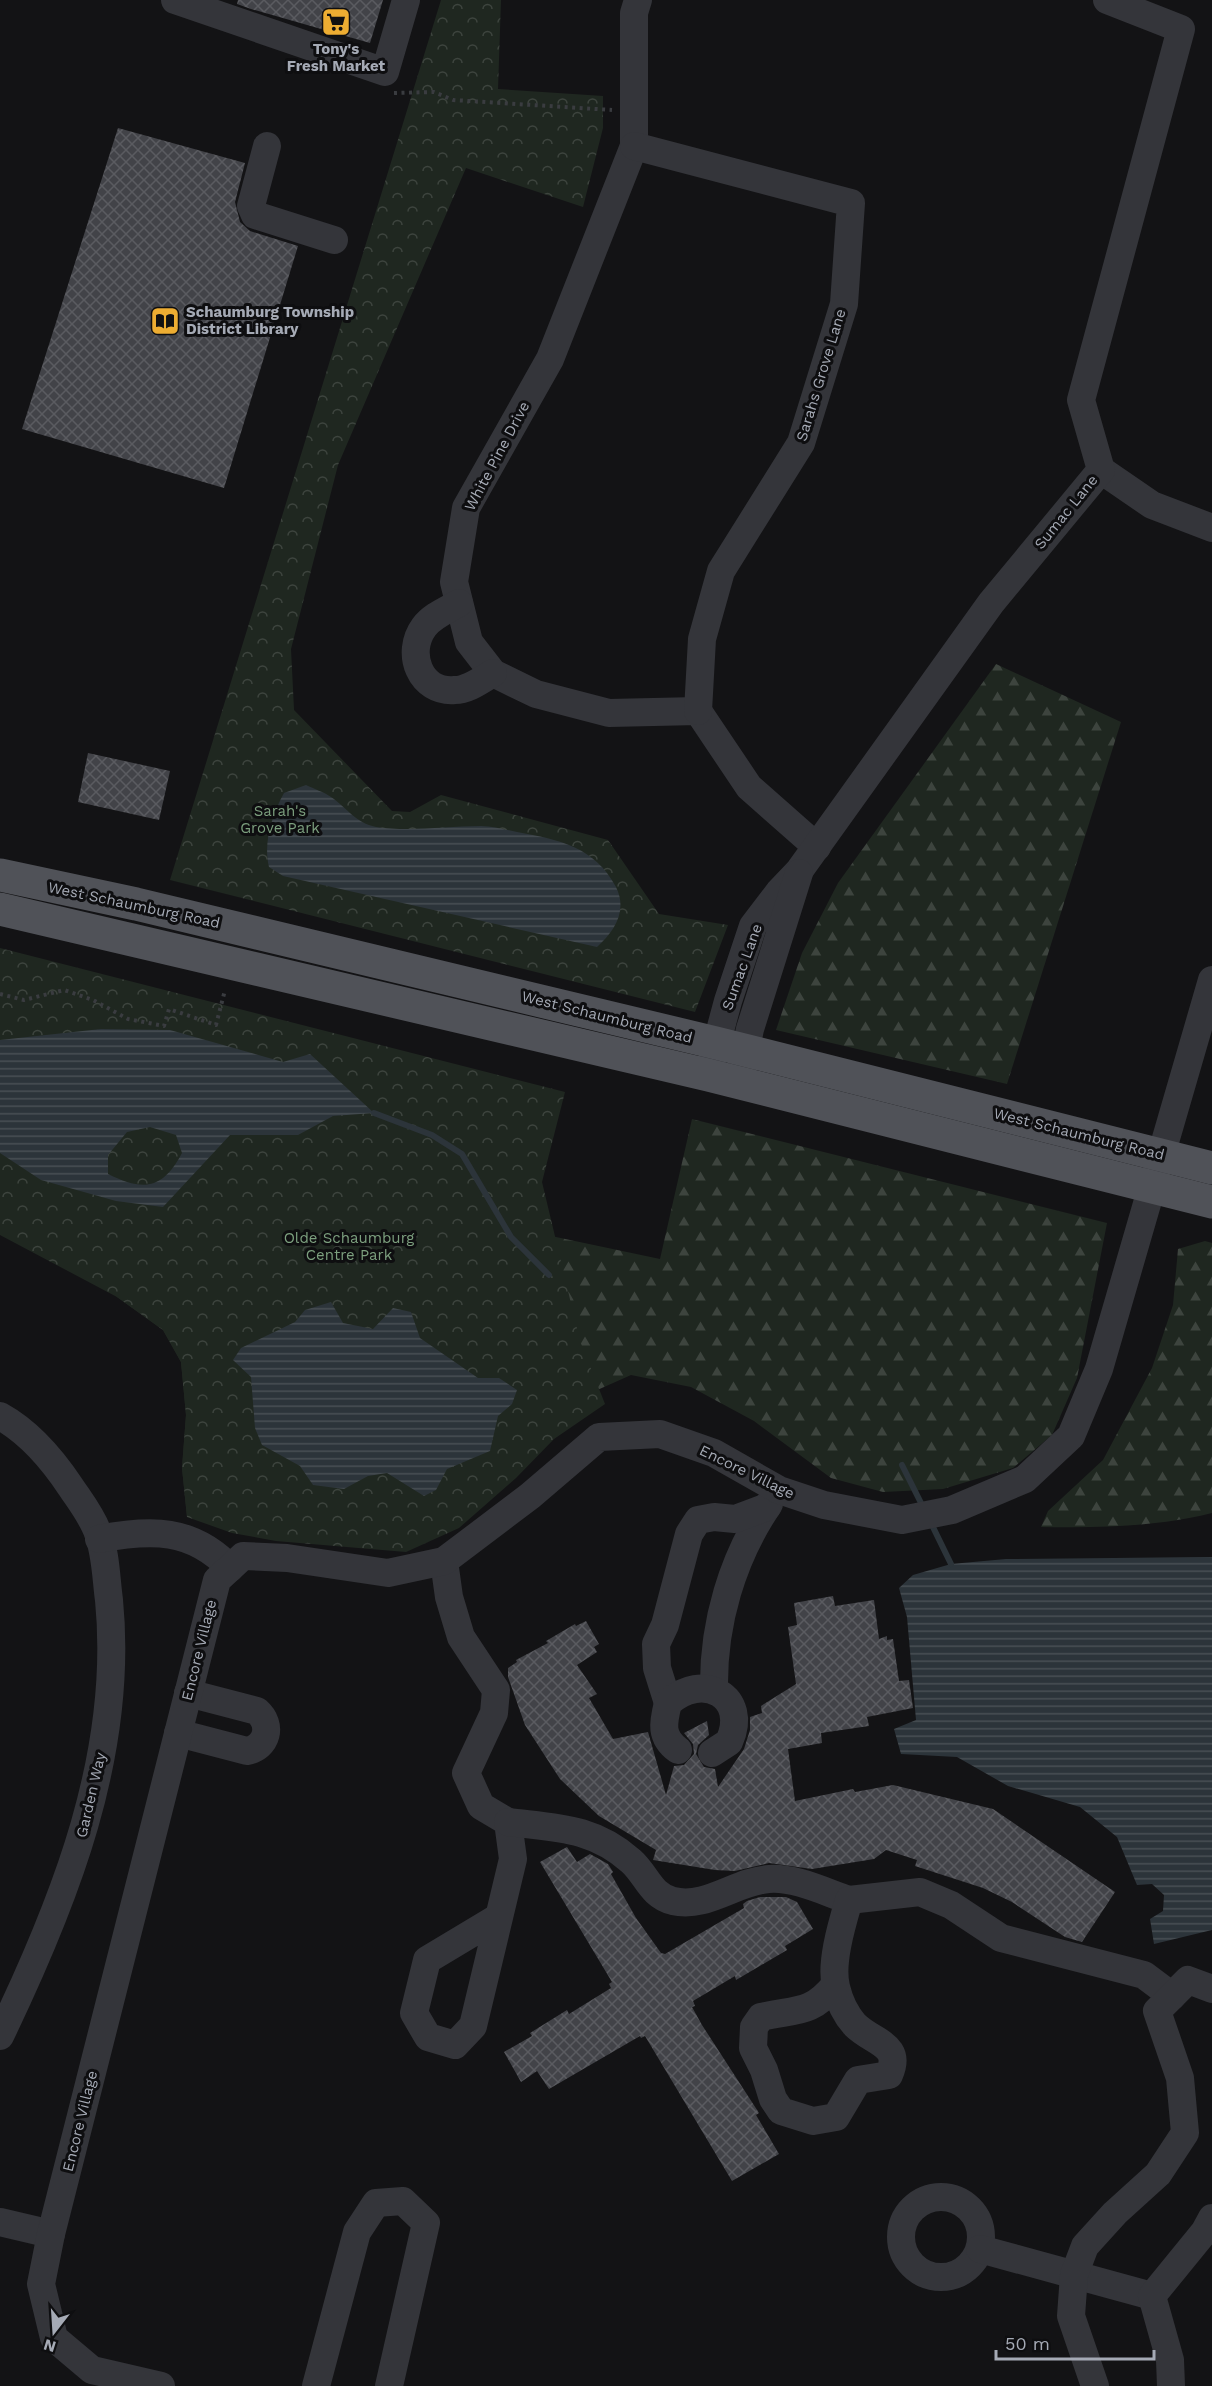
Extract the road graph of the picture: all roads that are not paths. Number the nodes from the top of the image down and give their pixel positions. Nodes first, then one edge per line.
1 (174, 0) edge
2 (406, 0) edge
3 (638, 0) edge
4 (1107, 0) edge
5 (267, 146) dead end
6 (634, 146) junction
7 (334, 240) dead end
8 (1101, 470) junction
9 (1212, 528) edge
10 (459, 603) junction
11 (493, 673) junction
12 (698, 711) junction
13 (817, 847) junction
14 (0, 875) edge
15 (0, 909) edge
16 (1211, 988) edge
17 (730, 1047) junction
18 (723, 1078) junction
19 (1161, 1155) junction
20 (1212, 1168) edge
21 (1150, 1186) junction
22 (1212, 1202) edge
23 (0, 1416) edge
24 (773, 1498) junction
25 (99, 1539) junction
26 (444, 1561) junction
27 (230, 1568) junction
28 (714, 1689) junction
29 (188, 1693) junction
30 (668, 1703) junction
31 (178, 1733) junction
32 (678, 1750) dead end
33 (712, 1753) dead end
34 (508, 1822) junction
35 (849, 1900) junction
36 (498, 1918) dead end
37 (835, 1985) junction
38 (1212, 1989) edge
39 (1172, 1996) junction
40 (0, 2036) edge
41 (1212, 2218) edge
42 (0, 2222) edge
43 (51, 2234) junction
44 (980, 2249) dead end
45 (1074, 2275) junction
46 (1152, 2296) junction
47 (161, 2386) edge
48 (316, 2386) edge
49 (389, 2386) edge
50 (1095, 2386) edge
51 (1172, 2386) edge

1 - 2 street
3 - 6 street, White Pine Drive
4 - 8 street, Sumac Lane
5 - 7 street
6 - 10 street, White Pine Drive
6 - 12 street, Sarahs Grove Lane
8 - 9 street
8 - 13 street, Sumac Lane
10 - 11 street, White Pine Drive
10 - 11 street
11 - 12 street, White Pine Drive
12 - 13 street
13 - 17 street, Sumac Lane
14 - 17 main road, West Schaumburg Road
15 - 18 main road
16 - 19 street
17 - 18 street, Sumac Lane
17 - 19 main road, West Schaumburg Road
18 - 21 main road
19 - 20 main road, West Schaumburg Road
19 - 21 street
21 - 22 main road
21 - 24 street, Encore Village
23 - 25 street, Garden Way
24 - 26 street, Encore Village
24 - 28 street
24 - 30 street
25 - 27 street
25 - 40 street, Garden Way
26 - 27 street, Encore Village
26 - 34 street
27 - 29 street, Encore Village
28 - 30 street
28 - 33 street
29 - 31 street, Encore Village
29 - 31 street
30 - 32 street
31 - 43 street, Encore Village
34 - 35 street
34 - 36 street
35 - 37 street
35 - 39 street
37 - 37 street
38 - 39 street
39 - 45 street
41 - 46 street
42 - 43 street
43 - 47 street, Encore Village
44 - 45 street
45 - 46 street
45 - 50 street
46 - 51 street
48 - 49 street

